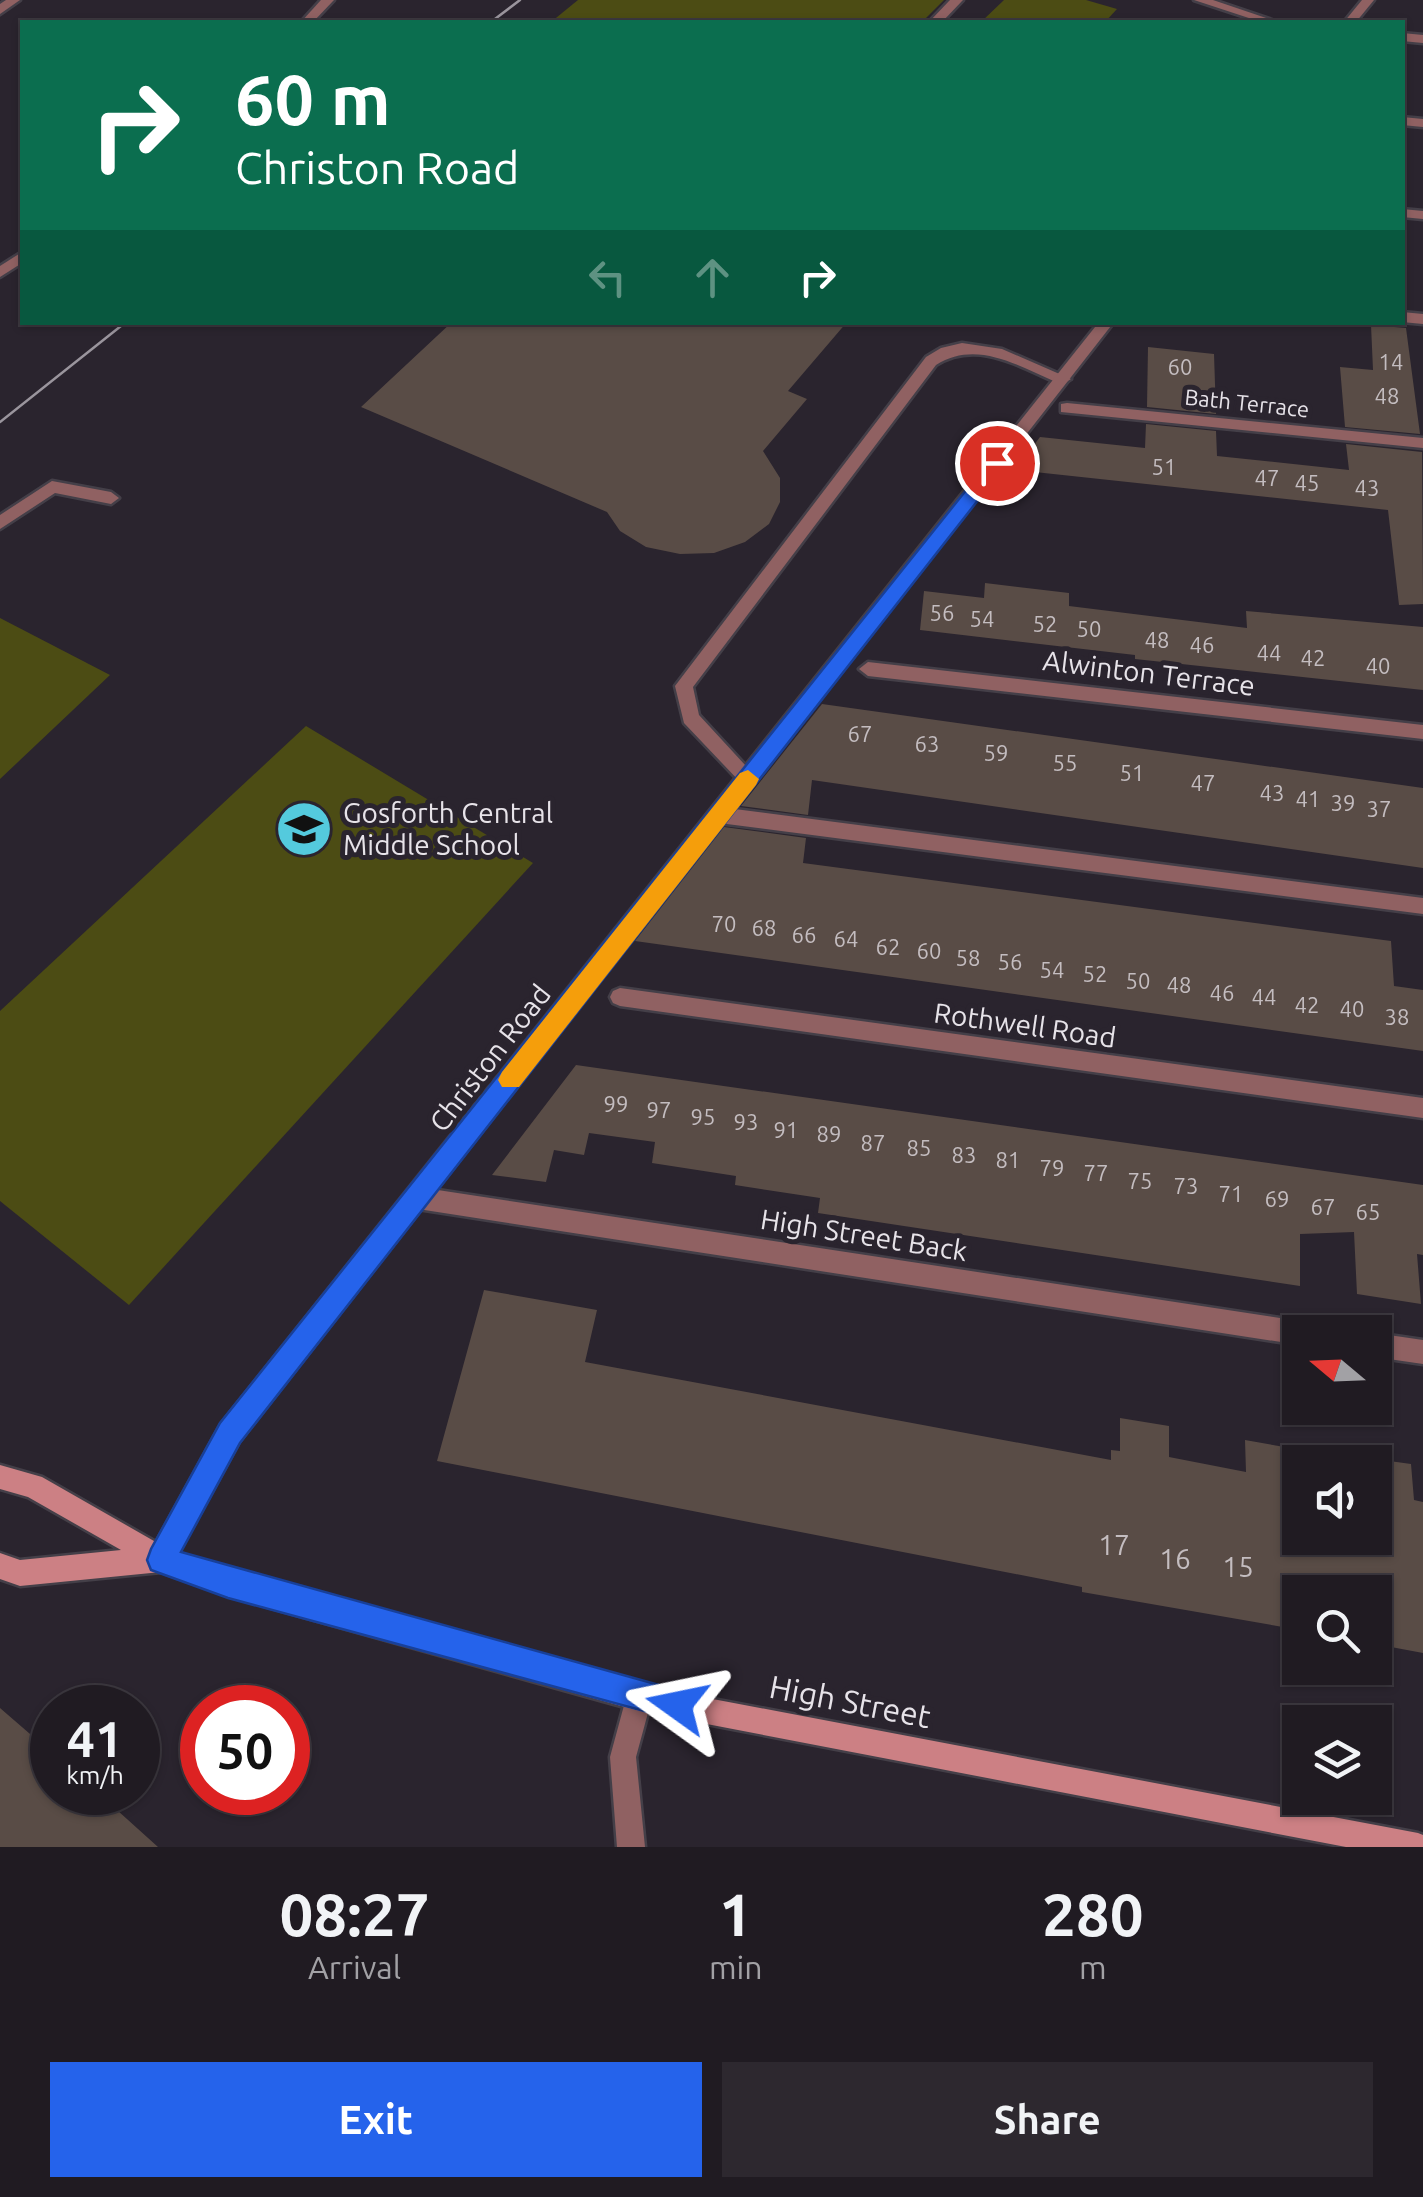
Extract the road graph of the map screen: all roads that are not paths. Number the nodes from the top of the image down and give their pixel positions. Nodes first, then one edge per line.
1 (14, 0) edge
2 (328, 0) edge
3 (957, 0) edge
4 (1200, 0) edge
5 (1368, 0) edge
6 (0, 10) edge
7 (309, 20) edge
8 (937, 20) edge
9 (1265, 20) edge
10 (1352, 20) edge
11 (20, 258) edge
12 (0, 273) edge
13 (1105, 325) edge
14 (1063, 380) junction
15 (1068, 408) dead end
16 (1423, 443) edge
17 (111, 498) dead end
18 (0, 524) edge
19 (868, 669) dead end
20 (1423, 732) edge
21 (748, 778) junction
22 (719, 814) junction
23 (1423, 906) edge
24 (620, 997) dead end
25 (1423, 1108) edge
26 (418, 1198) junction
27 (1282, 1330) edge
28 (1392, 1347) edge
29 (1423, 1352) edge
30 (0, 1477) edge
31 (161, 1560) junction
32 (0, 1566) edge
33 (639, 1698) junction
34 (631, 1847) edge
35 (1418, 1847) edge

1 - 6 street
2 - 7 street
3 - 8 street
4 - 9 street
5 - 10 street
11 - 12 street
13 - 14 street, Christon Road
14 - 21 street, Christon Road
14 - 21 street
15 - 16 street, Bath Terrace
17 - 18 street
19 - 20 street, Alwinton Terrace
21 - 22 street, Christon Road
22 - 23 street
22 - 26 street, Christon Road
24 - 25 street, Rothwell Road
26 - 27 street, High Street Back
26 - 31 street, Christon Road
28 - 29 street
30 - 31 main road, High Street
31 - 32 main road, High Street
31 - 33 main road, High Street
33 - 34 street
33 - 35 main road, High Street

